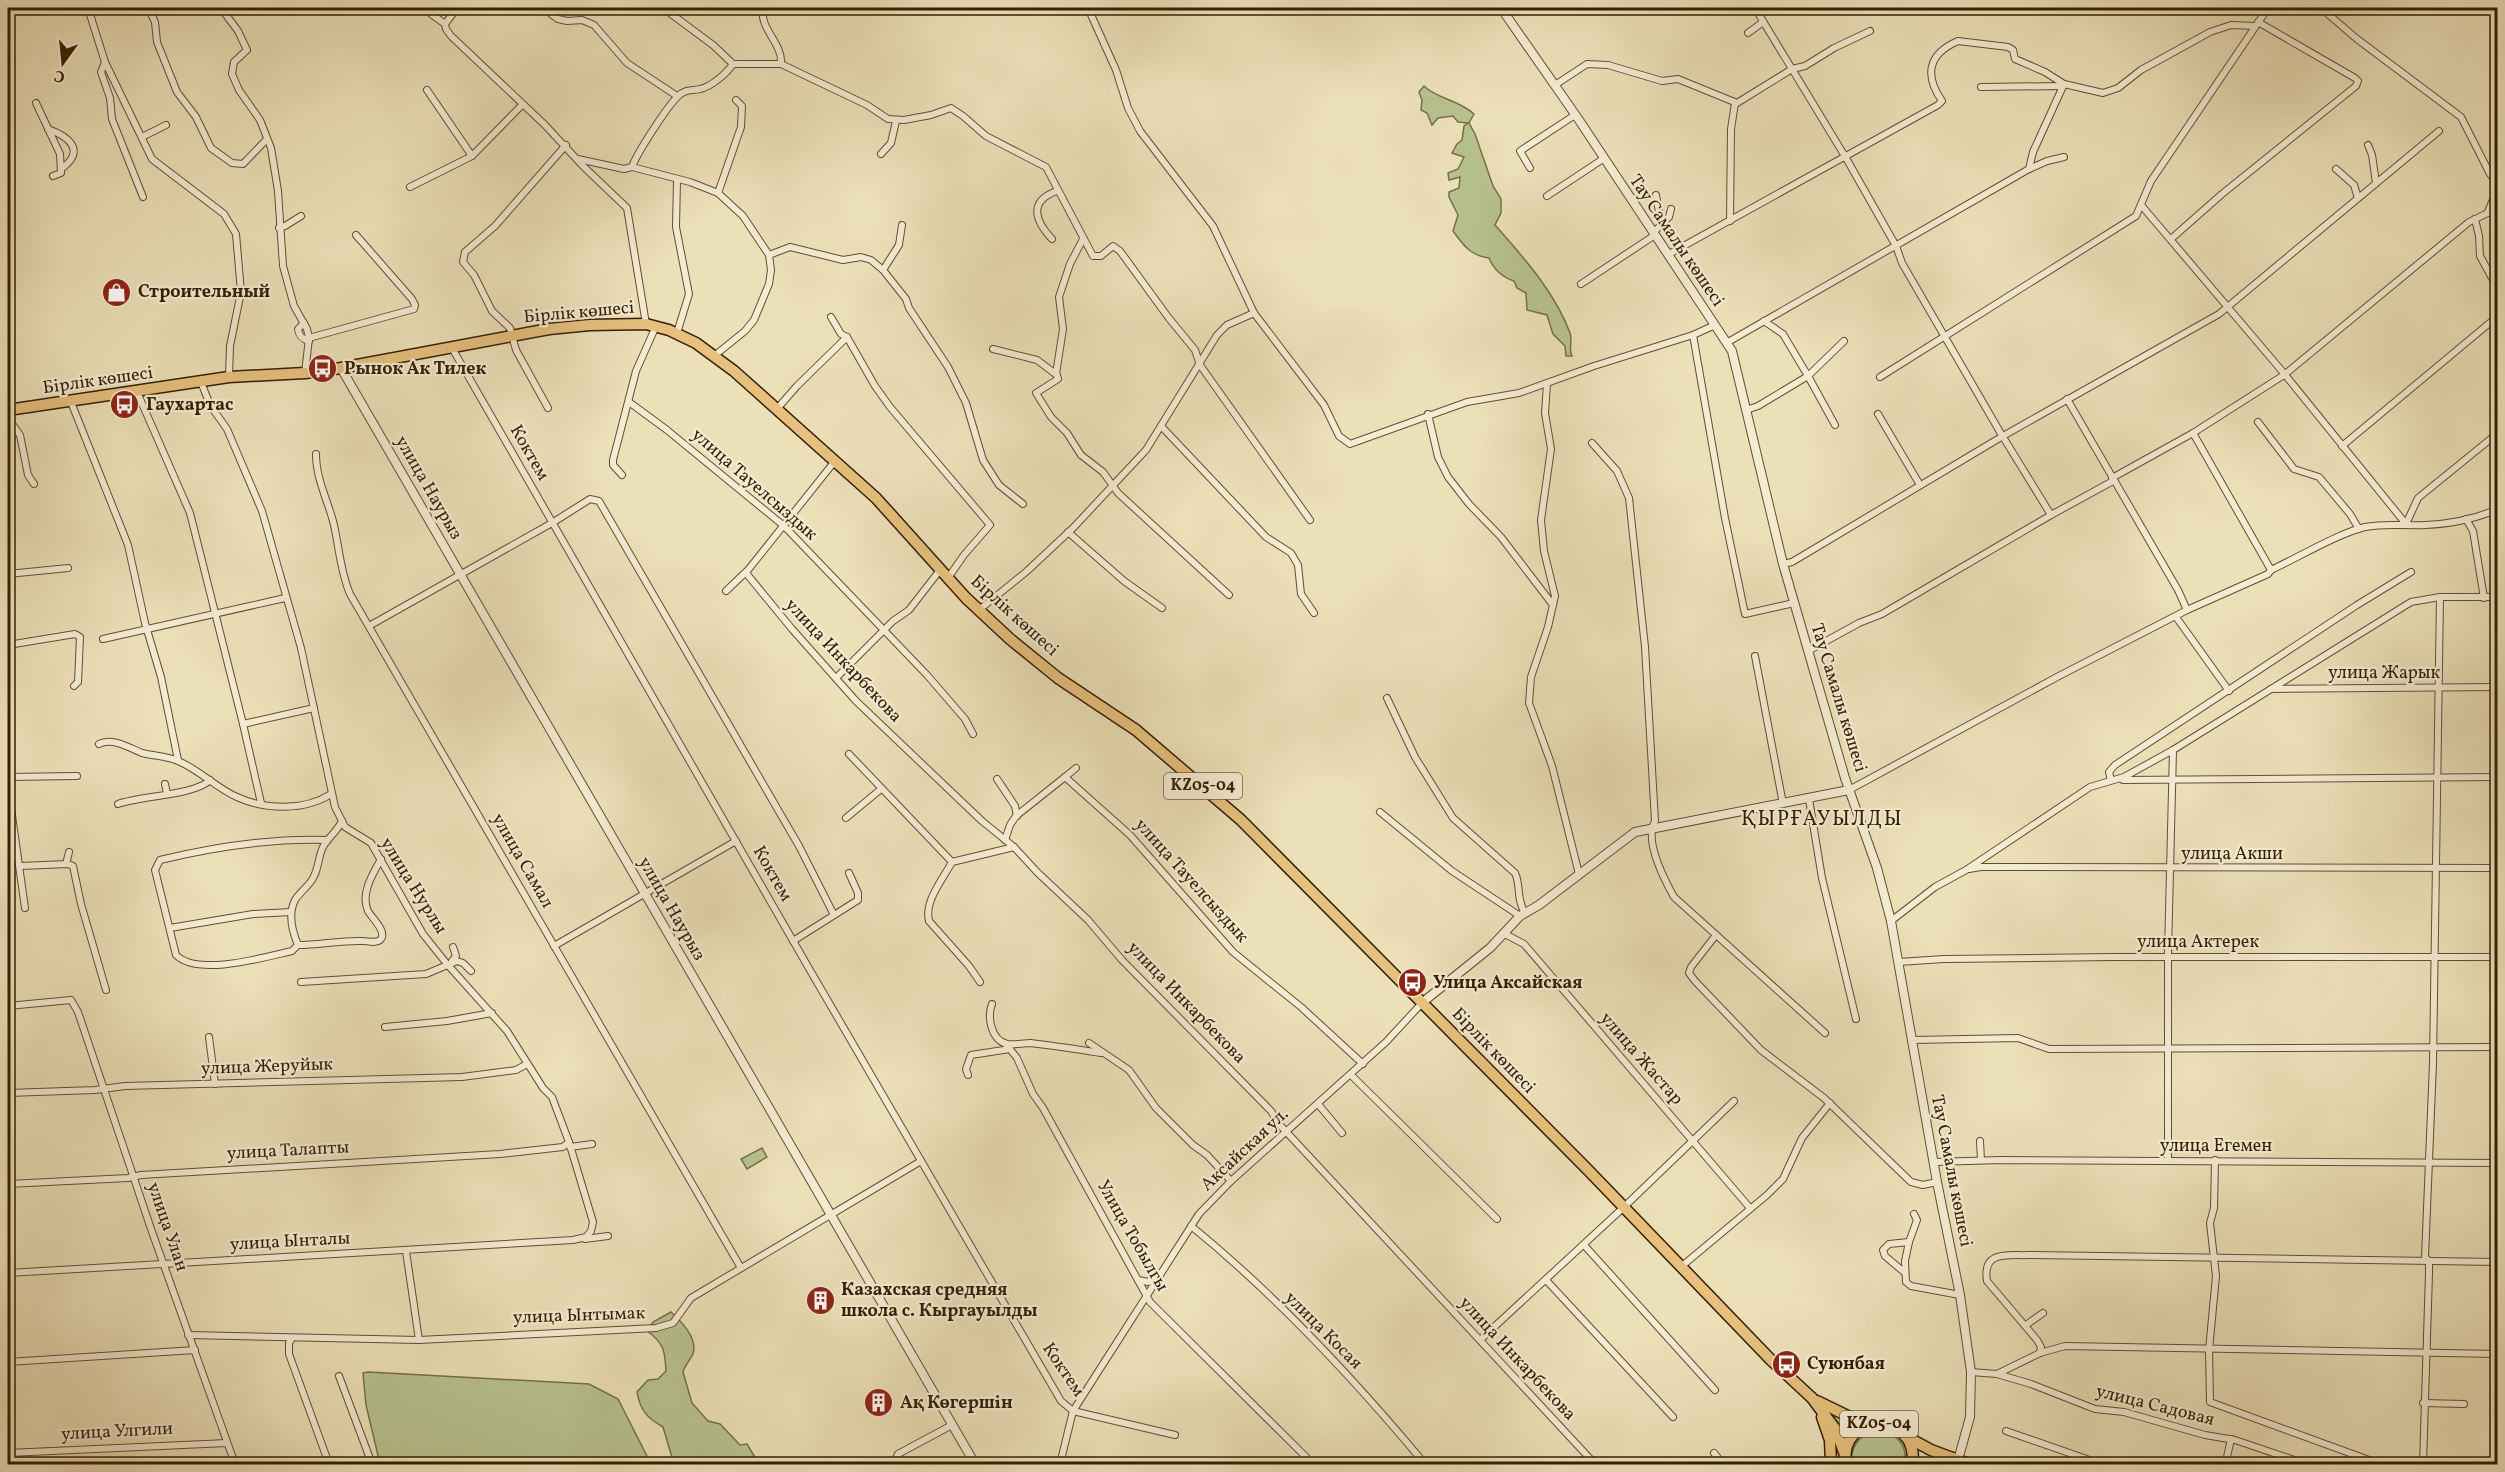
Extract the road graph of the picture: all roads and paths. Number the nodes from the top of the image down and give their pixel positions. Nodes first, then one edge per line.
1 (88, 8) edge
2 (148, 8) edge
3 (221, 8) edge
4 (423, 8) edge
5 (458, 8) edge
6 (663, 8) edge
7 (763, 8) edge
8 (1088, 8) edge
9 (1501, 8) edge
10 (1755, 8) edge
11 (2258, 8) edge
12 (2321, 8) edge
13 (2267, 9) edge
14 (546, 10) dead end
15 (1763, 22) junction
16 (445, 24) junction
17 (2256, 24) junction
18 (1870, 31) dead end
19 (1748, 33) dead end
20 (105, 62) junction
21 (733, 64) junction
22 (781, 64) junction
23 (1792, 69) junction
24 (1555, 85) junction
25 (2063, 85) junction
26 (1981, 87) dead end
27 (427, 90) dead end
28 (677, 96) junction
29 (736, 100) dead end
30 (36, 103) dead end
31 (1735, 103) junction
32 (522, 105) junction
33 (1575, 115) junction
34 (896, 121) junction
35 (166, 124) dead end
36 (47, 129) junction
37 (2439, 131) dead end
38 (142, 137) junction
39 (266, 140) junction
40 (566, 145) junction
41 (2368, 145) dead end
42 (881, 154) dead end
43 (472, 156) junction
44 (2064, 157) dead end
45 (1846, 158) junction
46 (578, 159) junction
47 (1603, 159) junction
48 (632, 167) junction
49 (1530, 168) dead end
50 (61, 169) junction
51 (2029, 169) junction
52 (2336, 169) dead end
53 (53, 176) dead end
54 (677, 180) junction
55 (2376, 183) junction
56 (2498, 186) edge
57 (410, 187) dead end
58 (1058, 191) junction
59 (718, 192) junction
60 (1656, 195) dead end
61 (1547, 196) dead end
62 (143, 197) dead end
63 (2358, 198) junction
64 (2141, 205) junction
65 (2498, 208) edge
66 (1671, 209) dead end
67 (2488, 213) junction
68 (301, 216) dead end
69 (2475, 219) junction
70 (1730, 221) junction
71 (1661, 223) junction
72 (902, 225) dead end
73 (279, 228) junction
74 (1654, 234) junction
75 (356, 235) dead end
76 (1052, 239) dead end
77 (1083, 239) junction
78 (2170, 239) junction
79 (1896, 246) junction
80 (1669, 254) junction
81 (768, 255) junction
82 (882, 270) junction
83 (1581, 284) dead end
84 (2498, 289) edge
85 (2227, 307) junction
86 (1254, 313) junction
87 (2498, 316) edge
88 (831, 317) dead end
89 (1764, 321) junction
90 (651, 325) junction
91 (1715, 325) junction
92 (677, 333) junction
93 (513, 335) junction
94 (1693, 335) junction
95 (1945, 335) junction
96 (847, 337) junction
97 (309, 340) junction
98 (1844, 340) dead end
99 (1728, 342) junction
100 (452, 348) junction
101 (993, 349) dead end
102 (714, 356) junction
103 (1200, 365) junction
104 (342, 368) junction
105 (305, 373) junction
106 (1056, 374) junction
107 (2284, 375) junction
108 (1808, 376) junction
109 (229, 377) junction
110 (1880, 377) dead end
111 (201, 382) junction
112 (1548, 384) junction
113 (137, 392) junction
114 (2067, 399) junction
115 (71, 402) junction
116 (628, 402) junction
117 (548, 408) dead end
118 (8, 410) edge
119 (776, 410) junction
120 (1746, 410) junction
121 (1428, 414) junction
122 (1878, 414) dead end
123 (8, 418) edge
124 (2258, 422) dead end
125 (1835, 425) dead end
126 (1161, 426) junction
127 (2193, 433) junction
128 (2498, 433) edge
129 (2002, 436) junction
130 (1592, 443) dead end
131 (2342, 446) junction
132 (316, 454) dead end
133 (835, 461) junction
134 (622, 475) dead end
135 (2113, 480) junction
136 (34, 484) dead end
137 (1112, 485) junction
138 (1920, 485) junction
139 (1023, 504) dead end
140 (2498, 509) edge
141 (2051, 515) junction
142 (2466, 519) junction
143 (1310, 520) dead end
144 (552, 523) junction
145 (2406, 524) junction
146 (784, 526) junction
147 (2360, 529) junction
148 (1068, 532) junction
149 (1783, 564) junction
150 (68, 568) dead end
151 (2271, 570) junction
152 (2411, 572) dead end
153 (746, 573) junction
154 (8, 574) edge
155 (460, 574) junction
156 (944, 574) junction
157 (726, 591) dead end
158 (1229, 595) dead end
159 (2440, 597) junction
160 (2498, 597) edge
161 (285, 598) junction
162 (2484, 598) junction
163 (1794, 603) junction
164 (1554, 606) junction
165 (1162, 608) dead end
166 (978, 610) junction
167 (2187, 610) junction
168 (215, 613) junction
169 (1314, 613) dead end
170 (2176, 616) junction
171 (369, 626) junction
172 (147, 628) junction
173 (885, 629) junction
174 (103, 639) dead end
175 (8, 645) edge
176 (1808, 651) junction
177 (1755, 656) dead end
178 (836, 678) junction
179 (74, 686) dead end
180 (2438, 687) junction
181 (2498, 687) edge
182 (2271, 689) junction
183 (2229, 691) junction
184 (1387, 698) dead end
185 (314, 708) junction
186 (243, 724) junction
187 (973, 734) dead end
188 (99, 744) dead end
189 (2173, 750) junction
190 (849, 754) dead end
191 (178, 760) junction
192 (1076, 768) dead end
193 (77, 776) dead end
194 (8, 777) edge
195 (1065, 777) junction
196 (2498, 777) edge
197 (2173, 778) junction
198 (2436, 778) junction
199 (997, 779) dead end
200 (210, 780) junction
201 (2114, 780) junction
202 (165, 784) dead end
203 (8, 787) edge
204 (881, 789) junction
205 (1849, 790) junction
206 (167, 794) junction
207 (331, 794) junction
208 (1809, 799) junction
209 (261, 803) junction
210 (118, 804) dead end
211 (1783, 804) junction
212 (1380, 812) dead end
213 (1017, 816) junction
214 (846, 818) dead end
215 (342, 821) junction
216 (1651, 828) junction
217 (328, 840) junction
218 (1005, 840) junction
219 (736, 841) junction
220 (1014, 847) junction
221 (69, 852) dead end
222 (381, 859) junction
223 (952, 862) junction
224 (66, 864) junction
225 (20, 866) junction
226 (2498, 868) edge
227 (2171, 869) junction
228 (2435, 869) junction
229 (1966, 870) junction
230 (849, 873) dead end
231 (1579, 874) junction
232 (644, 894) junction
233 (25, 908) dead end
234 (291, 912) junction
235 (834, 915) junction
236 (1522, 915) junction
237 (1891, 921) junction
238 (170, 928) junction
239 (1505, 934) junction
240 (1716, 935) junction
241 (793, 941) junction
242 (298, 945) junction
243 (554, 946) junction
244 (453, 947) dead end
245 (2168, 957) junction
246 (2498, 957) edge
247 (2433, 958) junction
248 (1898, 962) junction
249 (449, 963) junction
250 (471, 971) dead end
251 (301, 982) dead end
252 (980, 982) dead end
253 (106, 990) dead end
254 (1423, 1002) junction
255 (992, 1004) dead end
256 (8, 1006) edge
257 (492, 1014) junction
258 (1856, 1019) dead end
259 (385, 1027) dead end
260 (1825, 1033) dead end
261 (209, 1037) dead end
262 (1912, 1040) junction
263 (1089, 1043) dead end
264 (1008, 1046) junction
265 (2432, 1047) junction
266 (2498, 1047) edge
267 (2168, 1049) junction
268 (1105, 1053) junction
269 (527, 1064) junction
270 (1363, 1064) junction
271 (968, 1075) dead end
272 (1351, 1075) junction
273 (215, 1084) junction
274 (102, 1088) junction
275 (8, 1093) edge
276 (1734, 1101) dead end
277 (1830, 1103) junction
278 (1318, 1104) junction
279 (1286, 1131) junction
280 (1342, 1133) dead end
281 (1694, 1141) junction
282 (1980, 1141) dead end
283 (592, 1144) dead end
284 (569, 1145) junction
285 (1981, 1160) junction
286 (2215, 1160) junction
287 (921, 1161) junction
288 (2168, 1161) junction
289 (1934, 1162) junction
290 (2430, 1163) junction
291 (2498, 1163) edge
292 (133, 1176) junction
293 (1232, 1181) junction
294 (1936, 1182) junction
295 (8, 1184) edge
296 (1624, 1207) junction
297 (1750, 1208) junction
298 (1914, 1214) dead end
299 (829, 1215) junction
300 (1497, 1219) dead end
301 (1191, 1226) junction
302 (608, 1236) dead end
303 (581, 1239) junction
304 (1909, 1242) junction
305 (1584, 1245) junction
306 (406, 1251) junction
307 (2215, 1259) junction
308 (2429, 1261) junction
309 (2498, 1262) edge
310 (164, 1264) junction
311 (1682, 1266) junction
312 (741, 1268) junction
313 (1162, 1272) junction
314 (1904, 1272) junction
315 (8, 1273) edge
316 (1138, 1280) junction
317 (1546, 1280) junction
318 (1960, 1295) junction
319 (1147, 1297) junction
320 (2043, 1313) dead end
321 (2026, 1325) junction
322 (188, 1335) junction
323 (292, 1338) junction
324 (419, 1340) junction
325 (1480, 1340) junction
326 (195, 1350) junction
327 (2209, 1350) junction
328 (2040, 1353) junction
329 (2426, 1354) junction
330 (2498, 1354) edge
331 (8, 1362) edge
332 (1971, 1372) junction
333 (1997, 1374) junction
334 (339, 1376) dead end
335 (1715, 1390) dead end
336 (1812, 1398) junction
337 (2423, 1403) junction
338 (2464, 1404) dead end
339 (1073, 1411) junction
340 (1673, 1418) dead end
341 (1881, 1424) junction
342 (952, 1425) junction
343 (2006, 1431) dead end
344 (1174, 1435) dead end
345 (1904, 1436) junction
346 (2231, 1439) junction
347 (227, 1443) junction
348 (8, 1453) edge
349 (1714, 1453) dead end
350 (2227, 1457) dead end
351 (1952, 1458) junction
352 (1846, 1460) edge
353 (2498, 1460) edge
354 (970, 1462) edge
355 (235, 1464) edge
356 (329, 1464) edge
357 (372, 1464) edge
358 (892, 1464) edge
359 (1060, 1464) edge
360 (1313, 1464) edge
361 (1425, 1464) edge
362 (1595, 1464) edge
363 (1723, 1464) edge
364 (1831, 1464) edge
365 (1912, 1464) edge
366 (1928, 1464) edge
367 (1970, 1464) edge
368 (2101, 1464) edge
369 (2306, 1464) edge
370 (2380, 1464) edge
371 (2424, 1464) edge
372 (2495, 1464) edge

1 - 20 street
2 - 39 street
3 - 39 street
4 - 16 street
5 - 16 street
6 - 21 street
7 - 22 street
8 - 86 street
9 - 24 street, Тау Самалы көшесі
10 - 15 street
11 - 13 street
12 - 56 street
13 - 17 street
14 - 28 street
15 - 19 street
15 - 23 street
16 - 32 street
17 - 25 street
17 - 64 street
17 - 78 street
18 - 23 street
20 - 38 street
20 - 62 street
21 - 22 street
21 - 28 street
22 - 34 street
23 - 31 street
23 - 45 street
24 - 31 street
24 - 33 street, Тау Самалы көшесі
25 - 26 street
25 - 45 street
25 - 51 street
27 - 43 street
28 - 48 street
29 - 59 street
30 - 36 street
31 - 70 street
32 - 40 street
32 - 43 street
33 - 47 street, Тау Самалы көшесі
33 - 49 street
34 - 42 street
34 - 58 street
35 - 38 street
36 - 50 street
36 - 50 street
37 - 55 street
38 - 109 street
39 - 73 street
40 - 46 street
40 - 93 street
41 - 55 street
43 - 57 street
44 - 51 street
45 - 70 street
45 - 79 street
46 - 48 street
46 - 90 street
47 - 61 street
47 - 74 street, Тау Самалы көшесі
48 - 54 street
50 - 53 street
51 - 79 street
52 - 63 street
54 - 59 street
54 - 92 street
55 - 63 street
56 - 67 street
58 - 76 street
58 - 77 street
59 - 81 street
60 - 71 street
63 - 85 street
64 - 78 street
64 - 95 street
65 - 67 street
66 - 71 street
67 - 69 street
68 - 73 street
69 - 84 street
69 - 107 street
70 - 80 street
71 - 74 street
72 - 82 street
73 - 97 street
74 - 80 street, Тау Самалы көшесі
74 - 83 street
75 - 97 street
77 - 103 street
77 - 106 street
78 - 85 street
79 - 89 street
79 - 95 street
80 - 91 street, Тау Самалы көшесі
81 - 82 street
81 - 102 street
82 - 139 street
85 - 107 street
85 - 114 street
86 - 103 street
86 - 121 street
87 - 131 street
88 - 96 street
89 - 99 street
89 - 108 street
90 - 92 main road, Бірлік көшесі / KZ05-04
90 - 93 main road, Бірлік көшесі / KZ05-04
90 - 116 street
91 - 94 street
91 - 99 street, Тау Самалы көшесі
92 - 102 main road, Бірлік көшесі / KZ05-04
93 - 100 main road, Бірлік көшесі / KZ05-04
93 - 117 street
94 - 112 street
94 - 163 street
95 - 110 street
95 - 129 street
96 - 119 street
96 - 156 street
97 - 105 street
98 - 108 street
99 - 120 street, Тау Самалы көшесі
100 - 104 main road, Бірлік көшесі / KZ05-04
100 - 144 street, Коктем
101 - 106 street
102 - 119 main road, Бірлік көшесі / KZ05-04
103 - 126 street
103 - 143 street
104 - 105 main road, Бірлік көшесі / KZ05-04
104 - 155 street, улица Наурыз
105 - 109 main road, Бірлік көшесі / KZ05-04
106 - 137 street
107 - 127 street
107 - 131 street
108 - 120 street
108 - 125 street
109 - 111 main road, Бірлік көшесі / KZ05-04
111 - 113 main road, Бірлік көшесі / KZ05-04
111 - 161 street, улица Нурлы
112 - 121 street
112 - 164 street
113 - 115 main road, Бірлік көшесі / KZ05-04
113 - 168 street
114 - 129 street
114 - 135 street
115 - 118 main road, Бірлік көшесі / KZ05-04
115 - 172 street
116 - 134 street
116 - 146 street, улица Тауелсыздык
119 - 133 main road, Бірлік көшесі / KZ05-04
120 - 149 street, Тау Самалы көшесі
121 - 164 street
122 - 138 street
123 - 136 street
124 - 147 street
126 - 137 street
126 - 169 street
127 - 135 street
127 - 151 street
128 - 145 street
129 - 138 street
129 - 141 street
130 - 216 street
131 - 145 street
132 - 171 street, улица Самал
133 - 146 street
133 - 156 main road, Бірлік көшесі / KZ05-04
135 - 141 street
135 - 167 street
137 - 148 street
137 - 158 street
138 - 149 street
140 - 142 street
141 - 176 street
142 - 145 street
142 - 162 street
144 - 155 street
144 - 219 street, Коктем
144 - 235 street
145 - 147 street
146 - 153 street
146 - 173 street, улица Тауелсыздык
147 - 151 street
148 - 165 street
148 - 166 street
149 - 163 street, Тау Самалы көшесі
150 - 154 street
151 - 167 street
152 - 183 street
153 - 157 street
153 - 178 street, улица Инкарбекова
155 - 171 street
155 - 232 street, улица Наурыз
156 - 166 main road, Бірлік көшесі / KZ05-04
156 - 173 street
159 - 162 street
159 - 180 street
159 - 182 street
160 - 162 street
161 - 168 street
161 - 185 street, улица Нурлы
163 - 176 street, Тау Самалы көшесі
164 - 231 street
166 - 254 main road, Бірлік көшесі / KZ05-04
167 - 170 street
168 - 172 street
168 - 186 street
170 - 183 street
170 - 205 street
171 - 243 street, улица Самал
172 - 174 street
172 - 191 street
173 - 178 street
173 - 187 street, улица Тауелсыздык
175 - 179 street
176 - 205 street, Тау Самалы көшесі
177 - 211 street
178 - 218 street, улица Инкарбекова
180 - 181 street, улица Жарык
180 - 182 street, улица Жарык
180 - 198 street
182 - 189 street
183 - 201 street
184 - 236 street
185 - 186 street
185 - 207 street, улица Нурлы
186 - 209 street
188 - 191 street
189 - 197 street
189 - 201 street
190 - 204 street
191 - 200 street
192 - 195 street
193 - 194 street
195 - 213 street
195 - 270 street, улица Тауелсыздык
196 - 198 street
197 - 198 street
197 - 201 street
197 - 227 street
198 - 228 street
199 - 213 street
200 - 206 street
200 - 209 street
201 - 229 street
202 - 206 street
203 - 225 street
204 - 214 street
204 - 223 street
205 - 208 street, Аксайская ул.
205 - 237 street, Тау Самалы көшесі
206 - 210 street
207 - 209 street
207 - 215 street, улица Нурлы
208 - 211 street, Аксайская ул.
208 - 258 street
211 - 216 street, Аксайская ул.
212 - 236 street
213 - 218 street
215 - 217 street
215 - 222 street, улица Нурлы
216 - 231 street, Аксайская ул.
216 - 240 street
217 - 234 street
217 - 238 street
218 - 220 street, улица Инкарбекова
219 - 232 street
219 - 241 street, Коктем
220 - 223 street
220 - 279 street, улица Инкарбекова
221 - 224 street
222 - 242 street
222 - 249 street, улица Нурлы
223 - 252 street
224 - 225 street
224 - 253 street
225 - 233 street
226 - 228 street, улица Акши
227 - 228 street, улица Акши
227 - 229 street, улица Акши
227 - 245 street
228 - 247 street
229 - 237 street
230 - 235 street
231 - 236 street, Аксайская ул.
232 - 243 street
232 - 299 street, улица Наурыз
234 - 238 street
234 - 242 street
235 - 241 street
236 - 239 street, Аксайская ул.
237 - 248 street, Тау Самалы көшесі
238 - 242 street
239 - 254 street, Аксайская ул.
239 - 281 street, улица Жастар
240 - 260 street
240 - 277 street
241 - 287 street, Коктем
243 - 312 street, улица Самал
244 - 249 street
245 - 247 street, улица Актерек
245 - 248 street, улица Актерек
245 - 267 street
246 - 247 street, улица Актерек
247 - 265 street
248 - 262 street, Тау Самалы көшесі
249 - 250 street
249 - 251 street
249 - 257 street, улица Нурлы
254 - 270 street, Аксайская ул.
254 - 296 main road, Бірлік көшесі / KZ05-04
255 - 264 street, Улица Тобылгы
256 - 274 street, улица Улан
257 - 259 street
257 - 269 street, улица Нурлы
261 - 273 street
262 - 267 street
262 - 289 street, Тау Самалы көшесі
263 - 268 street
264 - 268 street
264 - 271 street
264 - 316 street, Улица Тобылгы
265 - 266 street
265 - 267 street
265 - 290 street
267 - 288 street
268 - 293 street
269 - 273 street, улица Жеруйык
269 - 284 street, улица Нурлы
270 - 272 street, Аксайская ул.
272 - 278 street, Аксайская ул.
272 - 300 street
273 - 274 street, улица Жеруйык
274 - 275 street, улица Жеруйык
274 - 292 street, улица Улан
276 - 281 street
277 - 294 street
277 - 297 street
278 - 279 street, Аксайская ул.
278 - 280 street
279 - 293 street, Аксайская ул.
279 - 325 street, улица Инкарбекова
281 - 296 street
281 - 297 street, улица Жастар
282 - 285 street
283 - 284 street, улица Талапты
284 - 292 street, улица Талапты
284 - 303 street, улица Нурлы
285 - 288 street, улица Егемен
285 - 289 street, улица Егемен
286 - 288 street, улица Егемен
286 - 290 street, улица Егемен
286 - 307 street
287 - 299 street, улица Ынтымак
287 - 339 street, Коктем
289 - 294 street, Тау Самалы көшесі
290 - 291 street, улица Егемен
290 - 308 street
292 - 295 street, улица Талапты
292 - 310 street, улица Улан
293 - 301 street, Аксайская ул.
294 - 318 street, Тау Самалы көшесі
296 - 305 street
296 - 311 main road, Бірлік көшесі / KZ05-04
297 - 311 street
298 - 304 street
299 - 312 street, улица Ынтымак
299 - 342 street, улица Наурыз
301 - 313 street, Аксайская ул.
301 - 361 street, улица Косая
302 - 303 street
303 - 306 street, улица Ынталы
304 - 314 street
304 - 314 street
305 - 317 street
305 - 335 street
306 - 310 street, улица Ынталы
306 - 324 street
307 - 308 street
307 - 321 street
307 - 327 street
308 - 309 street
308 - 329 street
310 - 315 street, улица Ынталы
310 - 322 street, улица Улан
311 - 336 main road, Бірлік көшесі / KZ05-04
312 - 324 street, улица Ынтымак
313 - 316 street
313 - 319 street, Аксайская ул.
314 - 318 street
316 - 319 street, Улица Тобылгы
317 - 325 street
317 - 340 street
318 - 332 street, Тау Самалы көшесі
319 - 339 street, Аксайская ул.
319 - 360 street, Улица Тобылгы
320 - 321 street
321 - 328 street
322 - 323 street, улица Ынтымак
322 - 326 street, улица Улан
323 - 324 street, улица Ынтымак
323 - 356 street
325 - 362 street, улица Инкарбекова
326 - 331 street
326 - 347 street, улица Улан
327 - 328 street
327 - 329 street
327 - 370 street
328 - 333 street
329 - 330 street
329 - 337 street
332 - 333 street, улица Садовая
332 - 351 street, Тау Самалы көшесі
333 - 346 street, улица Садовая
334 - 357 street
336 - 341 main road, KZ05-04
336 - 352 main road, KZ05-04
336 - 364 main road
337 - 338 street
337 - 371 street
339 - 344 street
339 - 359 street, Аксайская ул.
341 - 345 main road, KZ05-04
341 - 352 main road, KZ05-04
342 - 354 street, улица Наурыз
342 - 358 street
343 - 368 street
345 - 351 main road, KZ05-04
345 - 365 main road, KZ05-04
346 - 350 street
346 - 369 street, улица Садовая
347 - 348 street, улица Улгили
347 - 355 street, улица Улан
349 - 363 street
351 - 366 main road
351 - 367 main road, KZ05-04
353 - 372 street

